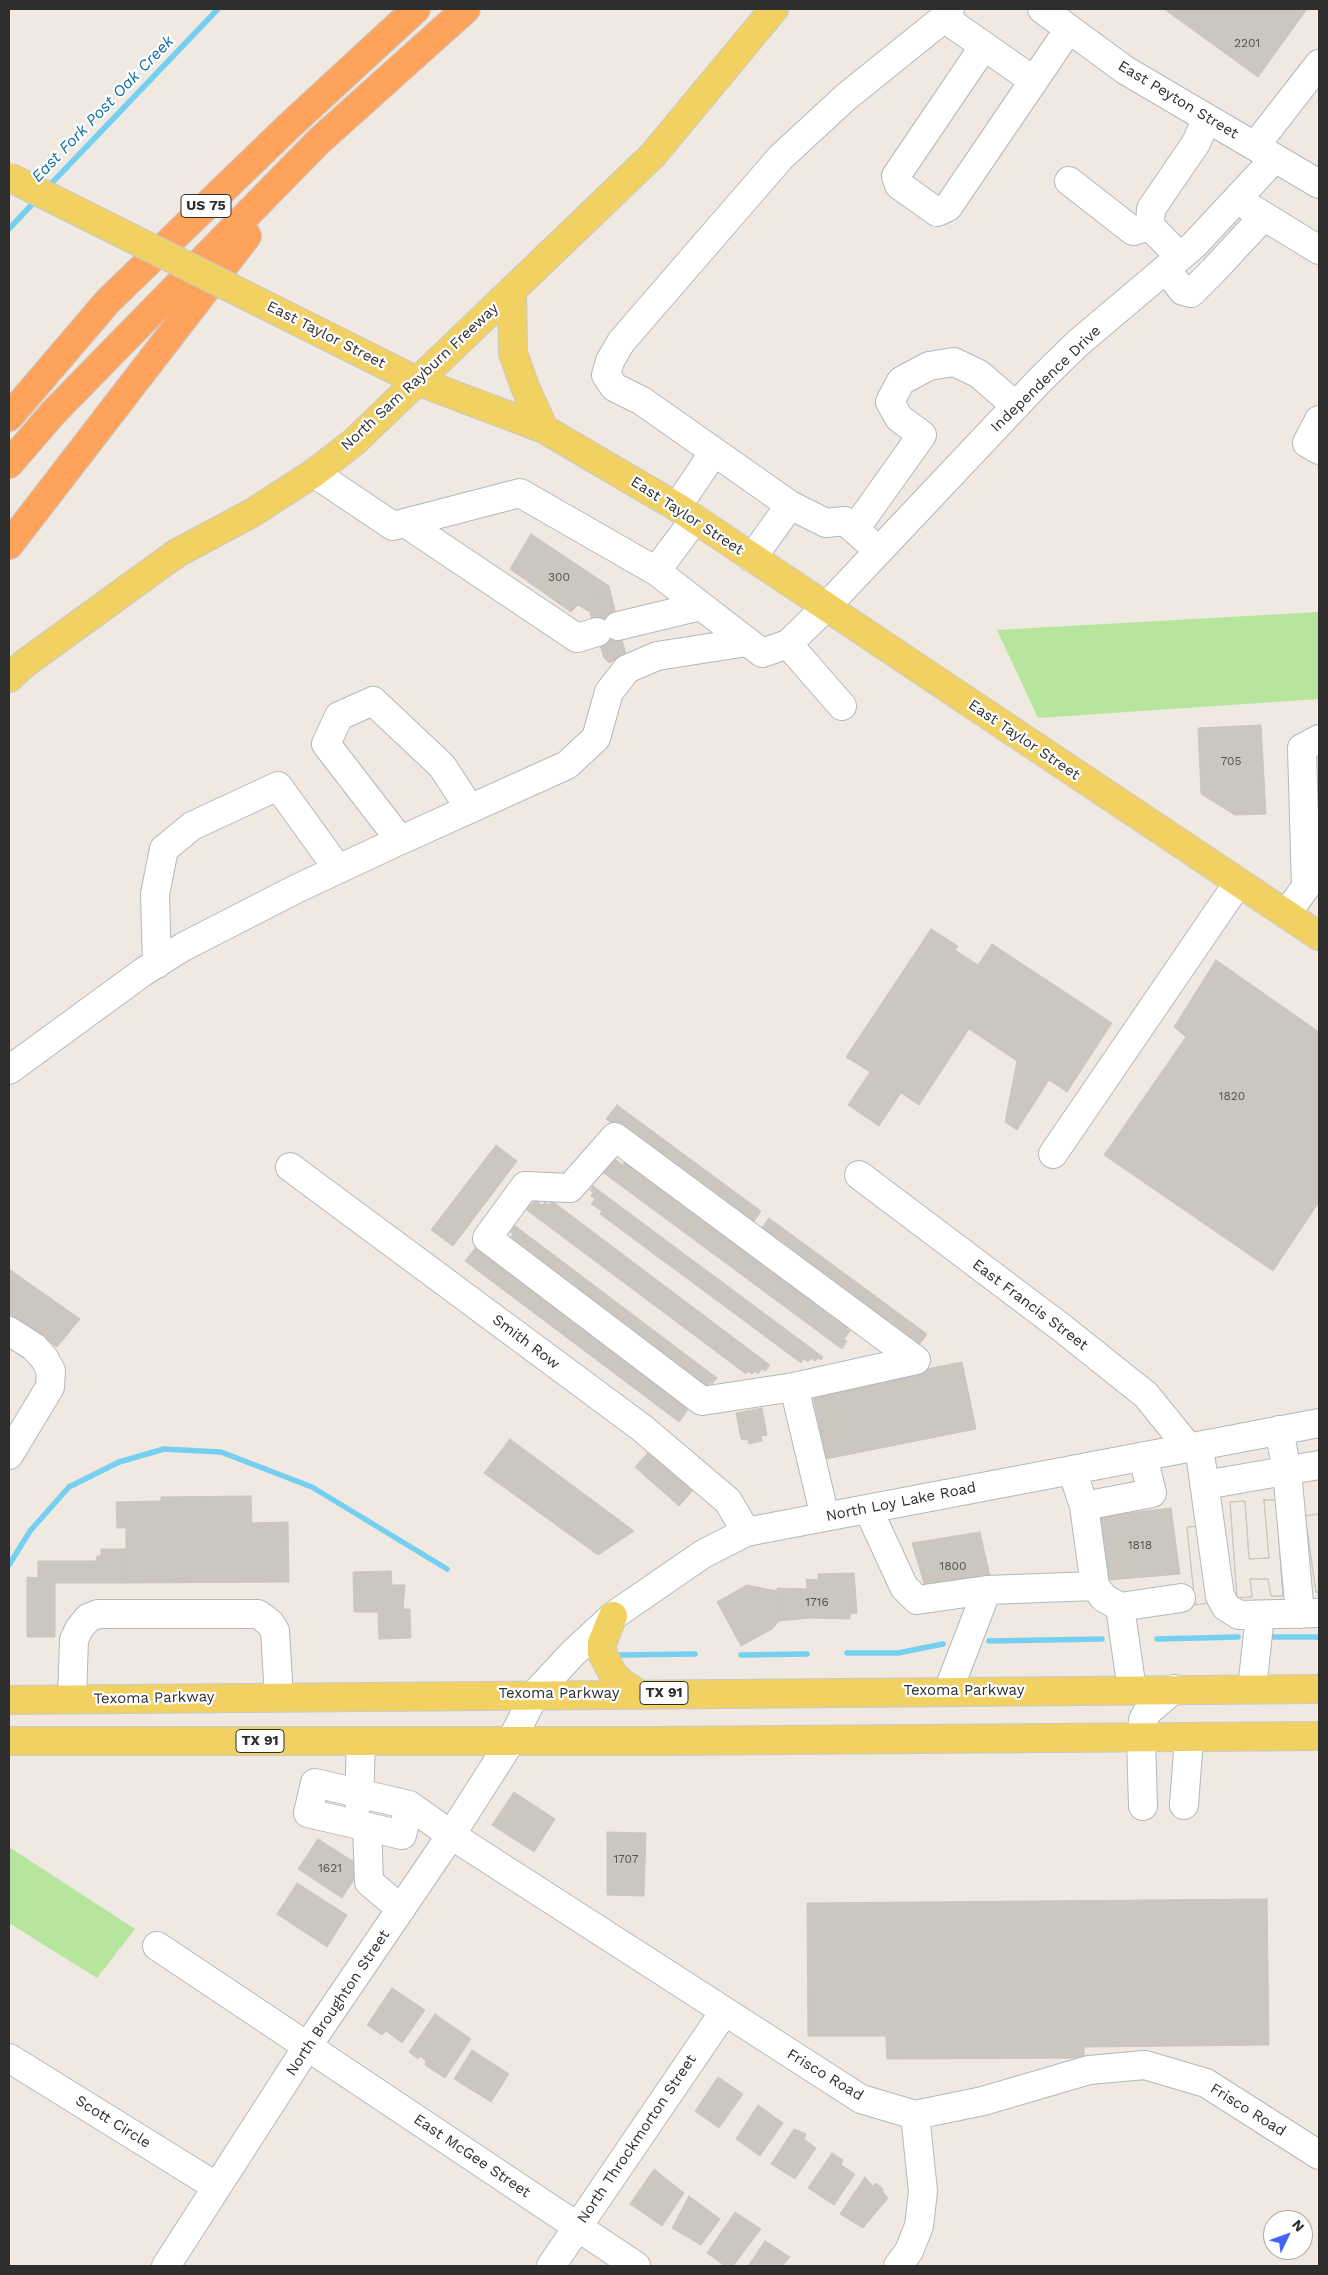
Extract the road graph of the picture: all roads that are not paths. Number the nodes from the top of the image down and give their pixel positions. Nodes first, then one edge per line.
1 (416, 9) edge
2 (466, 9) edge
3 (774, 9) edge
4 (1042, 9) edge
5 (947, 13) edge
6 (1069, 28) junction
7 (984, 46) junction
8 (1319, 64) edge
9 (1034, 81) junction
10 (1207, 118) junction
11 (319, 141) junction
12 (1265, 152) junction
13 (9, 177) edge
14 (1068, 181) dead end
15 (1319, 184) edge
16 (1237, 199) junction
17 (1264, 216) junction
18 (1150, 226) junction
19 (1319, 250) edge
20 (1173, 263) junction
21 (512, 291) junction
22 (417, 381) junction
23 (1016, 406) junction
24 (9, 416) edge
25 (1319, 420) edge
26 (544, 429) junction
27 (1319, 450) edge
28 (714, 452) junction
29 (9, 464) edge
30 (314, 473) junction
31 (790, 505) junction
32 (686, 513) junction
33 (407, 524) junction
34 (855, 529) junction
35 (9, 545) edge
36 (879, 551) junction
37 (752, 558) junction
38 (656, 571) junction
39 (701, 606) junction
40 (825, 608) junction
41 (747, 642) junction
42 (788, 644) junction
43 (9, 678) edge
44 (842, 706) dead end
45 (1319, 739) edge
46 (470, 809) junction
47 (400, 840) junction
48 (1312, 851) edge
49 (338, 869) junction
50 (1238, 883) junction
51 (1286, 914) junction
52 (1319, 936) edge
53 (157, 964) junction
54 (9, 1070) edge
55 (1053, 1154) dead end
56 (290, 1167) dead end
57 (859, 1175) dead end
58 (9, 1331) edge
59 (794, 1387) junction
60 (1319, 1423) edge
61 (1279, 1430) junction
62 (1194, 1447) junction
63 (9, 1456) edge
64 (1143, 1457) junction
65 (1319, 1465) edge
66 (1072, 1470) junction
67 (1287, 1471) junction
68 (1205, 1485) junction
69 (1084, 1506) junction
70 (868, 1509) junction
71 (825, 1517) junction
72 (746, 1532) junction
73 (1096, 1586) junction
74 (986, 1590) junction
75 (1181, 1598) dead end
76 (1120, 1607) junction
77 (1310, 1613) edge
78 (1260, 1615) junction
79 (612, 1616) junction
80 (1252, 1688) junction
81 (1319, 1689) edge
82 (1132, 1690) junction
83 (1174, 1690) junction
84 (948, 1692) junction
85 (637, 1693) junction
86 (535, 1694) junction
87 (280, 1697) junction
88 (72, 1699) junction
89 (9, 1700) edge
90 (1319, 1736) edge
91 (1141, 1738) junction
92 (1189, 1738) junction
93 (9, 1741) edge
94 (362, 1741) junction
95 (511, 1741) junction
96 (1184, 1805) dead end
97 (1143, 1806) dead end
98 (363, 1811) junction
99 (451, 1835) junction
100 (401, 1909) junction
101 (157, 1946) dead end
102 (724, 2012) junction
103 (307, 2046) junction
104 (9, 2058) edge
105 (915, 2116) junction
106 (1319, 2155) edge
107 (216, 2187) junction
108 (578, 2226) junction
109 (166, 2266) edge
110 (551, 2266) edge
111 (636, 2266) edge
112 (898, 2266) edge

1 - 24 highway, US 75
2 - 11 highway, US 75
3 - 21 main road, North Sam Rayburn Freeway
4 - 6 street, East Peyton Street
5 - 7 street
5 - 28 street
6 - 9 street
6 - 10 street, East Peyton Street
7 - 9 street
7 - 9 street
8 - 12 street, Independence Drive
10 - 12 street, East Peyton Street
10 - 18 street
11 - 29 highway, US 75
11 - 35 highway
12 - 15 street, East Peyton Street
12 - 16 street, Independence Drive
13 - 22 main road, East Taylor Street, bridge
14 - 18 street
16 - 17 street
16 - 20 street, Independence Drive
17 - 19 street
17 - 20 street
18 - 20 street
20 - 23 street, Independence Drive
21 - 22 main road, North Sam Rayburn Freeway
21 - 26 main road
22 - 26 main road, East Taylor Street
22 - 30 main road, North Sam Rayburn Freeway
23 - 34 street
23 - 36 street, Independence Drive
25 - 27 street
26 - 32 main road, East Taylor Street
28 - 31 street
28 - 32 street
30 - 33 street
30 - 43 main road, North Sam Rayburn Freeway
31 - 34 street
31 - 37 street
32 - 37 main road, East Taylor Street
32 - 38 street
33 - 38 street
33 - 39 street
34 - 36 street
36 - 40 street, Independence Drive
37 - 40 main road, East Taylor Street
38 - 39 street
39 - 41 street
40 - 42 street, Independence Drive
40 - 50 main road, East Taylor Street
41 - 42 street
41 - 46 street
42 - 44 street
45 - 48 street
46 - 47 street
46 - 47 street
47 - 49 street
48 - 51 street
49 - 53 street
49 - 53 street
50 - 51 main road, East Taylor Street
50 - 55 street
51 - 52 main road, East Taylor Street
53 - 54 street
56 - 72 street, Smith Row
57 - 62 street, East Francis Street
58 - 63 street
59 - 59 street
59 - 71 street
60 - 61 street, North Loy Lake Road
61 - 62 street, North Loy Lake Road
61 - 67 street
62 - 64 street, North Loy Lake Road
62 - 68 street
64 - 66 street, North Loy Lake Road
64 - 69 street
65 - 67 street
66 - 69 street
66 - 70 street, North Loy Lake Road
67 - 68 street
67 - 77 street
68 - 78 street
69 - 73 street
70 - 71 street, North Loy Lake Road
70 - 74 street
71 - 72 street, North Loy Lake Road
72 - 79 street, North Loy Lake Road
73 - 74 street
73 - 76 street
74 - 84 street
75 - 76 street
76 - 82 street
77 - 78 street
78 - 80 street
79 - 85 main road
79 - 86 street, North Loy Lake Road
80 - 81 main road, Texoma Parkway / TX 91
80 - 83 main road, Texoma Parkway / TX 91
82 - 83 main road, Texoma Parkway / TX 91
82 - 84 main road, Texoma Parkway / TX 91
83 - 91 street
84 - 85 main road, Texoma Parkway / TX 91
85 - 86 main road, Texoma Parkway / TX 91
86 - 87 main road, Texoma Parkway / TX 91
86 - 95 street, North Loy Lake Road
87 - 88 main road, Texoma Parkway / TX 91
87 - 88 street
88 - 89 main road, Texoma Parkway / TX 91
90 - 92 main road, TX 91
91 - 92 main road, TX 91
91 - 95 main road, TX 91
91 - 97 street
92 - 96 street
93 - 94 main road, TX 91
94 - 95 main road, TX 91
94 - 98 street
95 - 99 street, North Broughton Street
98 - 99 street, Frisco Road
98 - 100 street
99 - 100 street, North Broughton Street
99 - 102 street, Frisco Road
100 - 103 street, North Broughton Street
101 - 103 street, East McGee Street
102 - 105 street, Frisco Road
102 - 108 street, North Throckmorton Street
103 - 107 street, North Broughton Street
103 - 108 street, East McGee Street
104 - 107 street, Scott Circle
105 - 106 street, Frisco Road
105 - 112 street
107 - 109 street, North Broughton Street
108 - 110 street, North Throckmorton Street
108 - 111 street, East McGee Street

